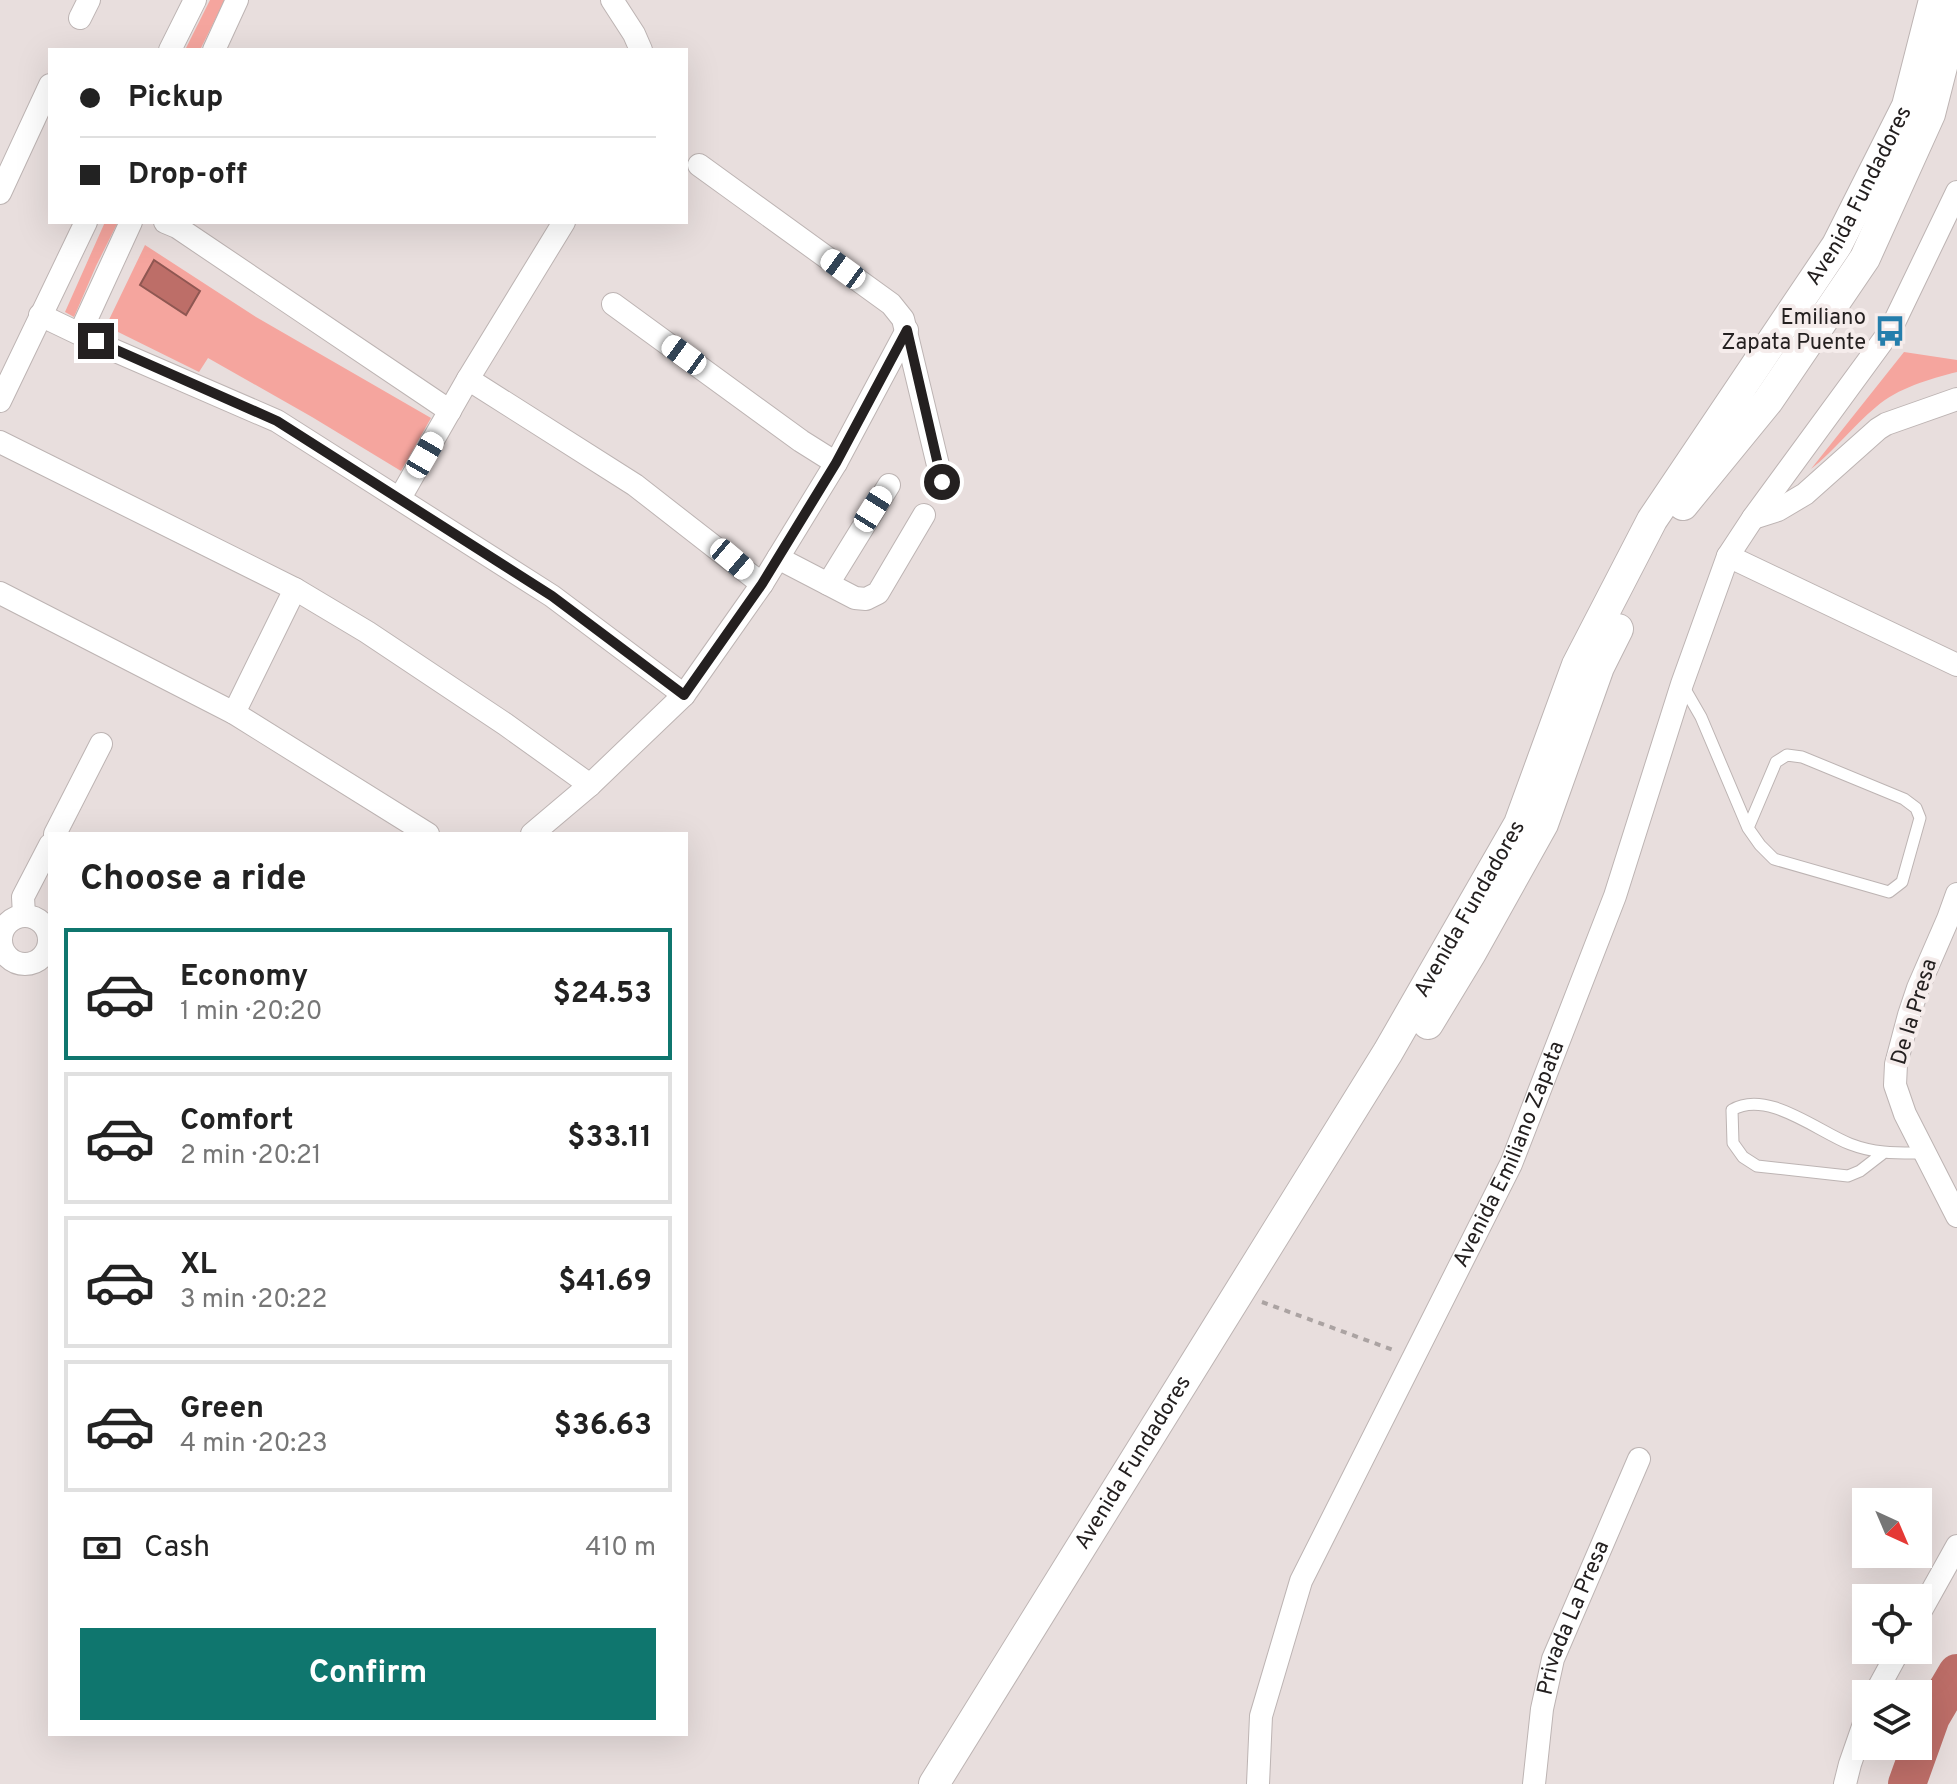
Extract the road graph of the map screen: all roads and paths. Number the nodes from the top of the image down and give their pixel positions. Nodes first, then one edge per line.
1 (195, 0) edge
2 (237, 0) edge
3 (612, 0) edge
4 (1934, 0) edge
5 (1957, 8) edge
6 (171, 48) edge
7 (215, 48) edge
8 (640, 48) edge
9 (48, 89) edge
10 (699, 165) dead end
11 (1957, 192) edge
12 (0, 193) edge
13 (85, 224) edge
14 (130, 224) edge
15 (176, 224) edge
16 (563, 224) edge
17 (613, 304) dead end
18 (40, 315) junction
19 (907, 330) junction
20 (80, 333) junction
21 (468, 379) junction
22 (1957, 399) edge
23 (0, 401) edge
24 (450, 411) junction
25 (0, 442) edge
26 (836, 463) junction
27 (942, 482) dead end
28 (889, 485) dead end
29 (400, 498) junction
30 (924, 515) dead end
31 (1753, 518) junction
32 (1728, 556) junction
33 (778, 558) junction
34 (762, 584) junction
35 (828, 584) junction
36 (295, 589) junction
37 (0, 593) edge
38 (1957, 665) edge
39 (1682, 684) junction
40 (684, 695) junction
41 (234, 713) junction
42 (101, 744) dead end
43 (590, 785) junction
44 (1748, 828) junction
45 (56, 832) edge
46 (425, 832) edge
47 (534, 832) edge
48 (48, 849) edge
49 (1957, 894) edge
50 (24, 915) junction
51 (1, 931) edge
52 (48, 939) edge
53 (48, 946) edge
54 (5, 959) edge
55 (1924, 1153) junction
56 (1882, 1154) junction
57 (1957, 1216) edge
58 (1257, 1301) junction
59 (1414, 1357) junction
60 (1639, 1459) dead end
61 (1957, 1546) edge
62 (1932, 1591) edge
63 (1852, 1758) edge
64 (934, 1784) edge
65 (957, 1784) edge
66 (1258, 1784) edge
67 (1534, 1784) edge
68 (1845, 1784) edge

1 - 6 street
2 - 7 street
3 - 8 street
4 - 64 main road, Avenida Fundadores
5 - 58 main road, Avenida Fundadores
9 - 12 street
10 - 19 street
11 - 31 street, Avenida Emiliano Zapata
13 - 18 street
14 - 20 street
15 - 24 street
16 - 21 street
17 - 26 street
18 - 20 street
18 - 23 street
19 - 26 street
19 - 27 street
20 - 29 street
21 - 24 street
21 - 34 street
22 - 31 street
24 - 29 street
25 - 36 street
26 - 33 street
28 - 35 street
29 - 40 street
30 - 35 street
31 - 32 street, Avenida Emiliano Zapata
32 - 38 street
32 - 39 street, Avenida Emiliano Zapata
33 - 34 street
33 - 35 street
34 - 40 street
36 - 41 street
36 - 43 street
37 - 41 street
39 - 44 lane
39 - 59 street, Avenida Emiliano Zapata
40 - 43 street
41 - 46 street
42 - 45 street
43 - 47 street
44 - 44 lane
48 - 50 street
49 - 55 street, De la Presa
50 - 51 street
50 - 52 street
51 - 54 street
53 - 54 street
55 - 56 lane
55 - 57 street, De la Presa
56 - 56 lane
58 - 59 path
58 - 65 main road, Avenida Fundadores
59 - 66 street, Avenida Emiliano Zapata
60 - 67 street, Privada La Presa
61 - 62 street
63 - 68 street

